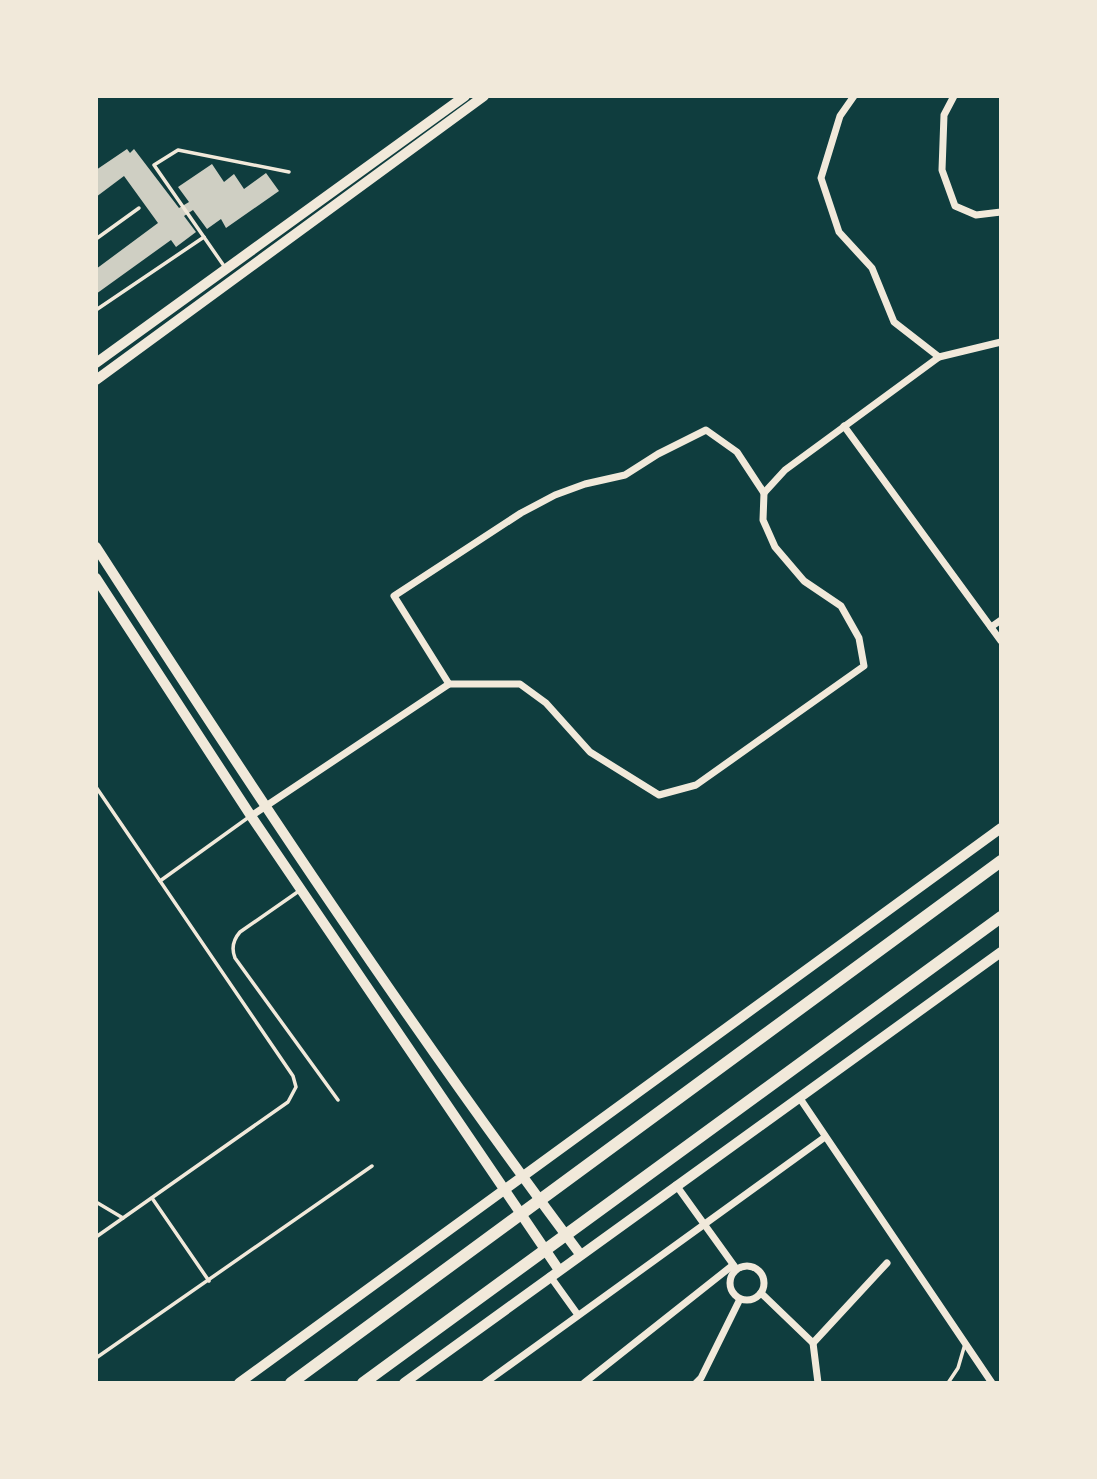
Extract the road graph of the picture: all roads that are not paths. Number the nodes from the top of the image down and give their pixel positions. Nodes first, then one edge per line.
1 (465, 96) edge
2 (484, 96) edge
3 (854, 96) edge
4 (954, 96) edge
5 (289, 172) dead end
6 (139, 208) dead end
7 (1001, 212) edge
8 (205, 237) junction
9 (96, 239) edge
10 (226, 268) junction
11 (96, 310) edge
12 (1001, 342) edge
13 (939, 357) junction
14 (96, 363) edge
15 (96, 380) edge
16 (844, 426) junction
17 (764, 493) junction
18 (96, 547) edge
19 (96, 578) edge
20 (1001, 620) edge
21 (990, 627) junction
22 (1001, 641) edge
23 (449, 684) junction
24 (96, 787) edge
25 (265, 807) junction
26 (251, 816) junction
27 (1001, 828) edge
28 (1001, 861) edge
29 (160, 881) junction
30 (301, 889) junction
31 (1001, 917) edge
32 (1001, 952) edge
33 (799, 1097) junction
34 (338, 1100) dead end
35 (825, 1137) junction
36 (372, 1166) dead end
37 (522, 1177) junction
38 (676, 1185) junction
39 (504, 1189) junction
40 (152, 1198) junction
41 (540, 1201) junction
42 (96, 1202) edge
43 (521, 1214) junction
44 (123, 1218) junction
45 (704, 1224) junction
46 (566, 1235) junction
47 (96, 1237) edge
48 (545, 1250) junction
49 (580, 1254) junction
50 (887, 1263) dead end
51 (735, 1267) junction
52 (554, 1273) junction
53 (209, 1281) junction
54 (761, 1293) junction
55 (740, 1299) junction
56 (578, 1315) junction
57 (813, 1343) junction
58 (965, 1344) junction
59 (96, 1358) edge
60 (701, 1381) edge
61 (239, 1383) edge
62 (291, 1383) edge
63 (363, 1383) edge
64 (404, 1383) edge
65 (485, 1383) edge
66 (584, 1383) edge
67 (818, 1383) edge
68 (948, 1383) edge
69 (992, 1383) edge

1 - 10 main road
2 - 15 main road
3 - 13 street
4 - 7 street
5 - 8 lane
6 - 9 lane
8 - 10 lane
8 - 11 lane
10 - 14 main road
12 - 13 street
13 - 16 street
16 - 17 street
16 - 21 street
17 - 23 street
17 - 23 street
18 - 25 main road
19 - 26 main road
20 - 21 street
21 - 22 street
23 - 25 street
24 - 29 lane
25 - 26 street
25 - 37 main road
26 - 29 lane
26 - 30 main road
27 - 37 street
28 - 41 highway
29 - 40 lane
30 - 34 lane
30 - 39 main road
31 - 46 highway
32 - 33 street
33 - 35 street
33 - 38 street
35 - 45 street
35 - 58 street
36 - 53 lane
37 - 39 street
37 - 41 main road
38 - 45 street
38 - 49 street
39 - 43 main road
39 - 61 street
40 - 44 lane
40 - 53 lane
41 - 43 highway
41 - 46 main road
42 - 44 lane
43 - 48 main road
43 - 62 highway
44 - 47 lane
45 - 51 street
45 - 56 street
46 - 48 highway
46 - 49 main road
48 - 52 main road
48 - 63 highway
49 - 52 street
50 - 57 street
51 - 54 street
51 - 55 street
51 - 66 street
52 - 56 street
52 - 64 street
53 - 59 lane
54 - 55 street
54 - 57 street
55 - 60 street
56 - 65 street
57 - 67 street
58 - 68 lane
58 - 69 street

